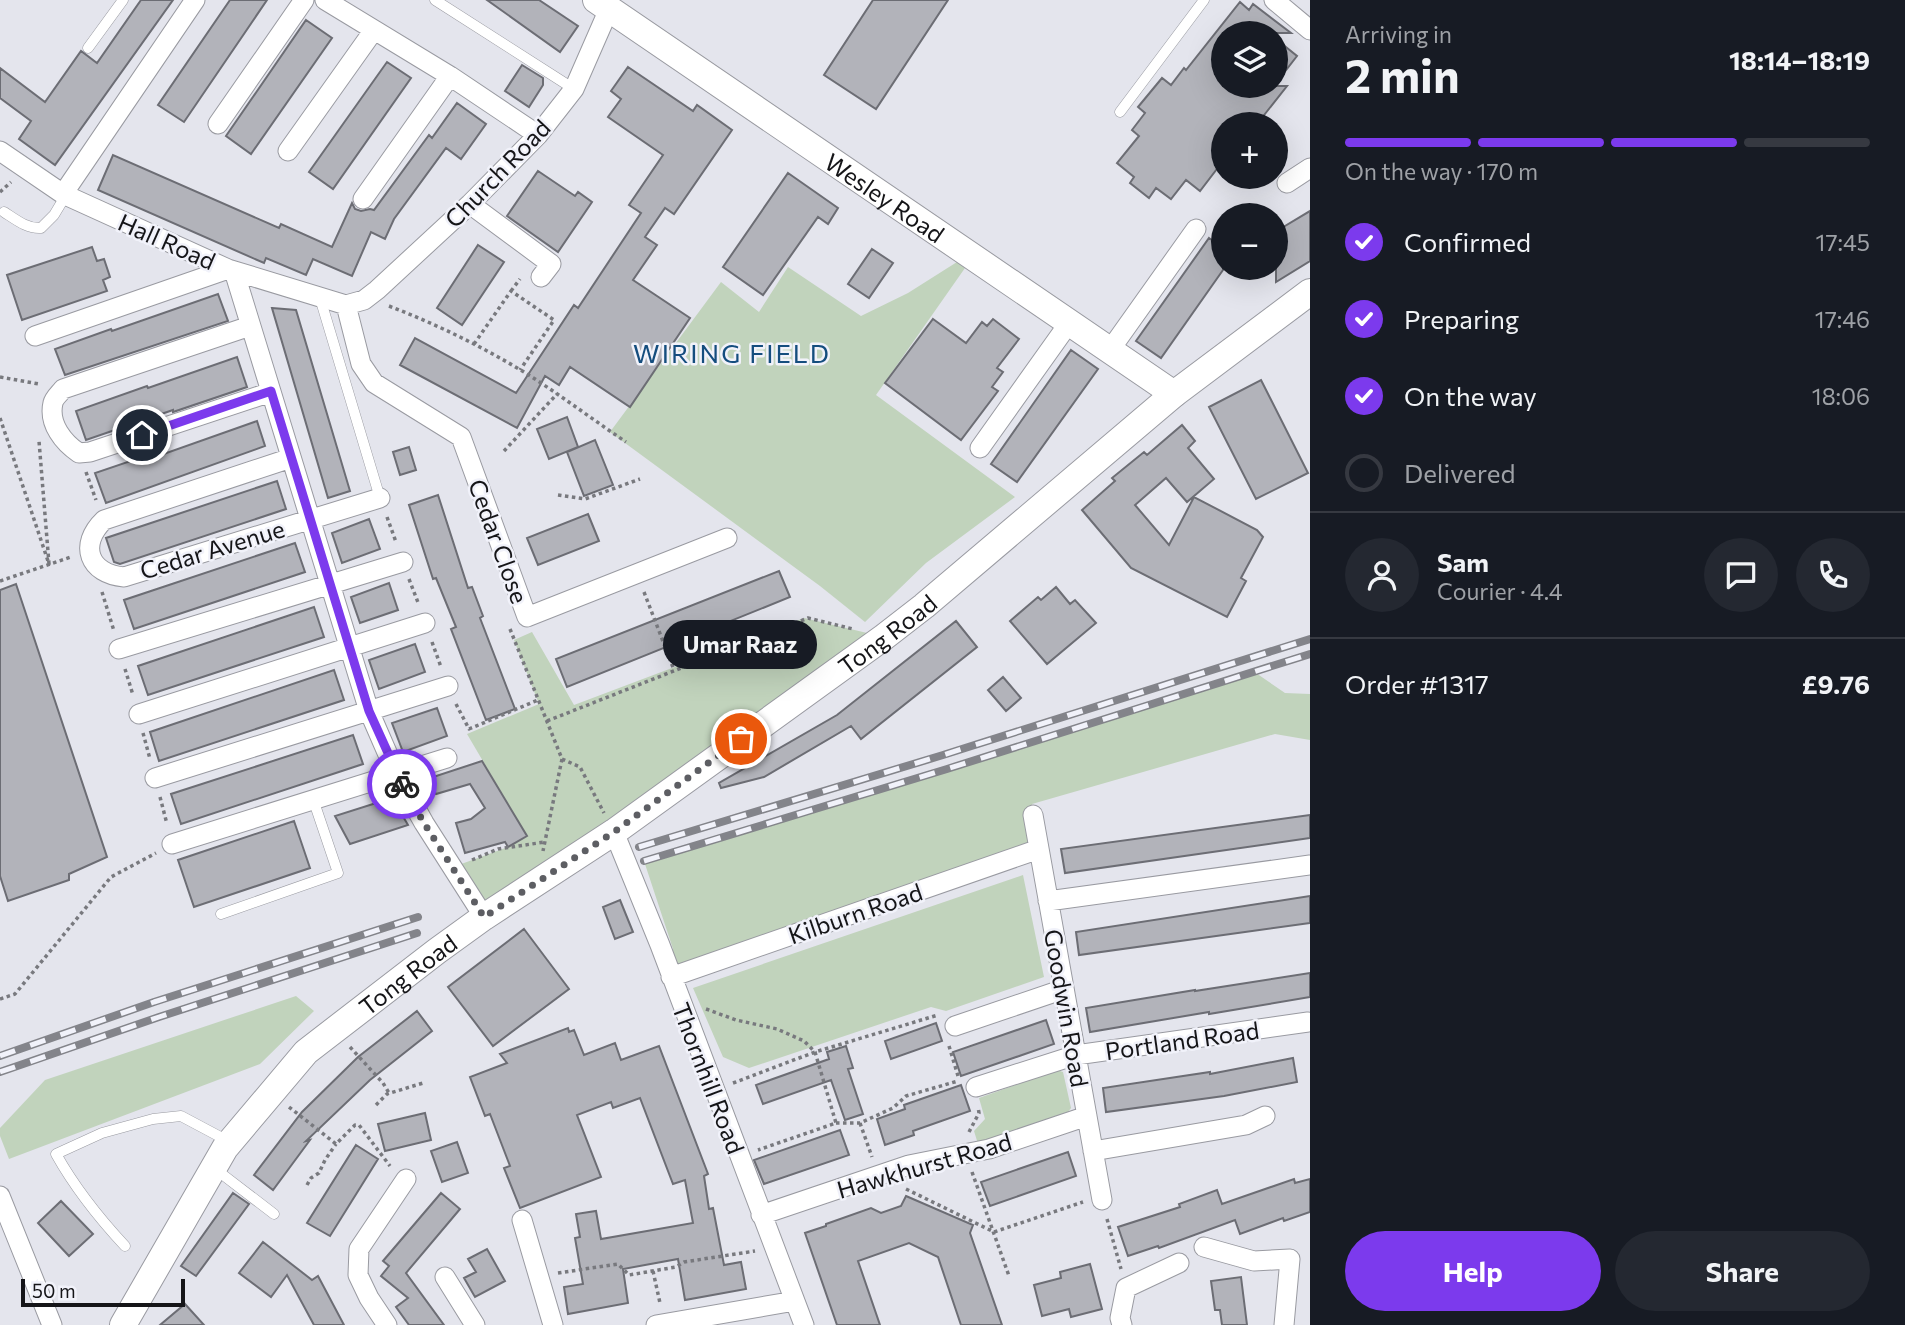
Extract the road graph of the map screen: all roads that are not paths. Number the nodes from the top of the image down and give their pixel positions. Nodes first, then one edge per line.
1 (123, 0) edge
2 (195, 0) edge
3 (304, 0) edge
4 (325, 0) edge
5 (435, 0) edge
6 (1203, 0) edge
7 (1274, 0) edge
8 (602, 4) edge
9 (374, 30) junction
10 (1310, 30) edge
11 (88, 48) dead end
12 (450, 76) junction
13 (574, 89) junction
14 (1120, 112) dead end
15 (218, 124) dead end
16 (538, 135) junction
17 (0, 151) edge
18 (288, 151) dead end
19 (1310, 168) edge
20 (1288, 182) edge
21 (64, 195) junction
22 (363, 199) dead end
23 (470, 204) junction
24 (4, 212) dead end
25 (1196, 229) dead end
26 (231, 270) junction
27 (541, 277) dead end
28 (1310, 292) edge
29 (320, 298) junction
30 (346, 305) junction
31 (1069, 323) junction
32 (250, 326) junction
33 (35, 336) dead end
34 (1110, 350) junction
35 (271, 391) junction
36 (1174, 394) junction
37 (980, 448) dead end
38 (291, 458) junction
39 (380, 498) joint
40 (310, 519) junction
41 (727, 538) dead end
42 (403, 562) road end
43 (330, 584) junction
44 (425, 623) road end
45 (349, 647) junction
46 (119, 649) road end
47 (448, 686) road end
48 (369, 711) junction
49 (139, 714) road end
50 (447, 758) dead end
51 (396, 773) junction
52 (155, 778) road end
53 (313, 799) junction
54 (1033, 815) dead end
55 (614, 832) junction
56 (172, 844) road end
57 (1039, 849) junction
58 (1310, 865) edge
59 (1048, 901) junction
60 (221, 914) dead end
61 (484, 917) junction
62 (671, 977) junction
63 (1064, 989) junction
64 (1308, 1022) edge
65 (955, 1026) road end
66 (1076, 1055) junction
67 (968, 1083) road end
68 (1087, 1116) junction
69 (1265, 1116) dead end
70 (230, 1142) junction
71 (1093, 1151) junction
72 (214, 1167) junction
73 (405, 1179) road end
74 (0, 1196) edge
75 (1102, 1198) road end
76 (274, 1214) dead end
77 (761, 1215) junction
78 (522, 1220) dead end
79 (6, 1224) edge
80 (125, 1246) dead end
81 (1204, 1247) dead end
82 (1179, 1263) dead end
83 (445, 1278) dead end
84 (795, 1301) junction
85 (660, 1324) edge
86 (52, 1325) edge
87 (123, 1325) edge
88 (387, 1325) edge
89 (475, 1325) edge
90 (553, 1325) edge
91 (804, 1325) edge
92 (1122, 1325) edge
93 (1284, 1325) edge

1 - 11 lane
2 - 21 street
3 - 15 street
4 - 9 street
5 - 13 lane
6 - 14 lane
7 - 10 street
8 - 13 street, Church Road
8 - 31 main road, Wesley Road
9 - 12 street
9 - 18 street
12 - 16 street
12 - 22 street
13 - 16 street, Church Road
16 - 23 street, Church Road
17 - 21 street, Hall Road
19 - 20 street
21 - 24 lane
21 - 26 street, Hall Road
23 - 27 street
23 - 30 street, Church Road
25 - 34 street
26 - 29 street, Hall Road
26 - 32 street
26 - 33 street
28 - 36 main road, Tong Road
29 - 30 street, Hall Road
29 - 39 lane
30 - 41 street, Cedar Close
31 - 34 main road, Wesley Road
31 - 37 street
32 - 35 street
32 - 35 street
34 - 36 main road, Wesley Road
35 - 38 street
36 - 55 main road, Tong Road
38 - 40 street
38 - 40 street, Cedar Avenue
39 - 40 street, Cedar Avenue
40 - 43 street
42 - 43 street
43 - 45 street
43 - 46 street
44 - 45 street
45 - 48 street
45 - 49 street
47 - 48 street
48 - 51 street
48 - 52 street
50 - 51 street
51 - 53 street
51 - 61 street
53 - 56 street
53 - 60 lane
54 - 57 street, Goodwin Road
55 - 61 main road, Tong Road
55 - 62 street, Thornhill Road
57 - 59 street, Goodwin Road
57 - 62 street, Kilburn Road
58 - 59 street
59 - 63 street, Goodwin Road
61 - 70 main road, Tong Road
62 - 77 street, Thornhill Road
63 - 65 street
63 - 66 street, Goodwin Road
64 - 66 street, Portland Road
66 - 67 street, Portland Road
66 - 68 street, Goodwin Road
68 - 71 street, Goodwin Road
68 - 77 street, Hawkhurst Road
69 - 71 street
70 - 72 main road, Tong Road
70 - 80 lane
71 - 75 street, Goodwin Road
72 - 76 lane
72 - 87 main road, Tong Road
73 - 88 street
74 - 79 street
77 - 84 street, Thornhill Road
78 - 90 street
79 - 86 street
81 - 93 street
82 - 92 street
83 - 89 street
84 - 85 street
84 - 91 street, Thornhill Road

